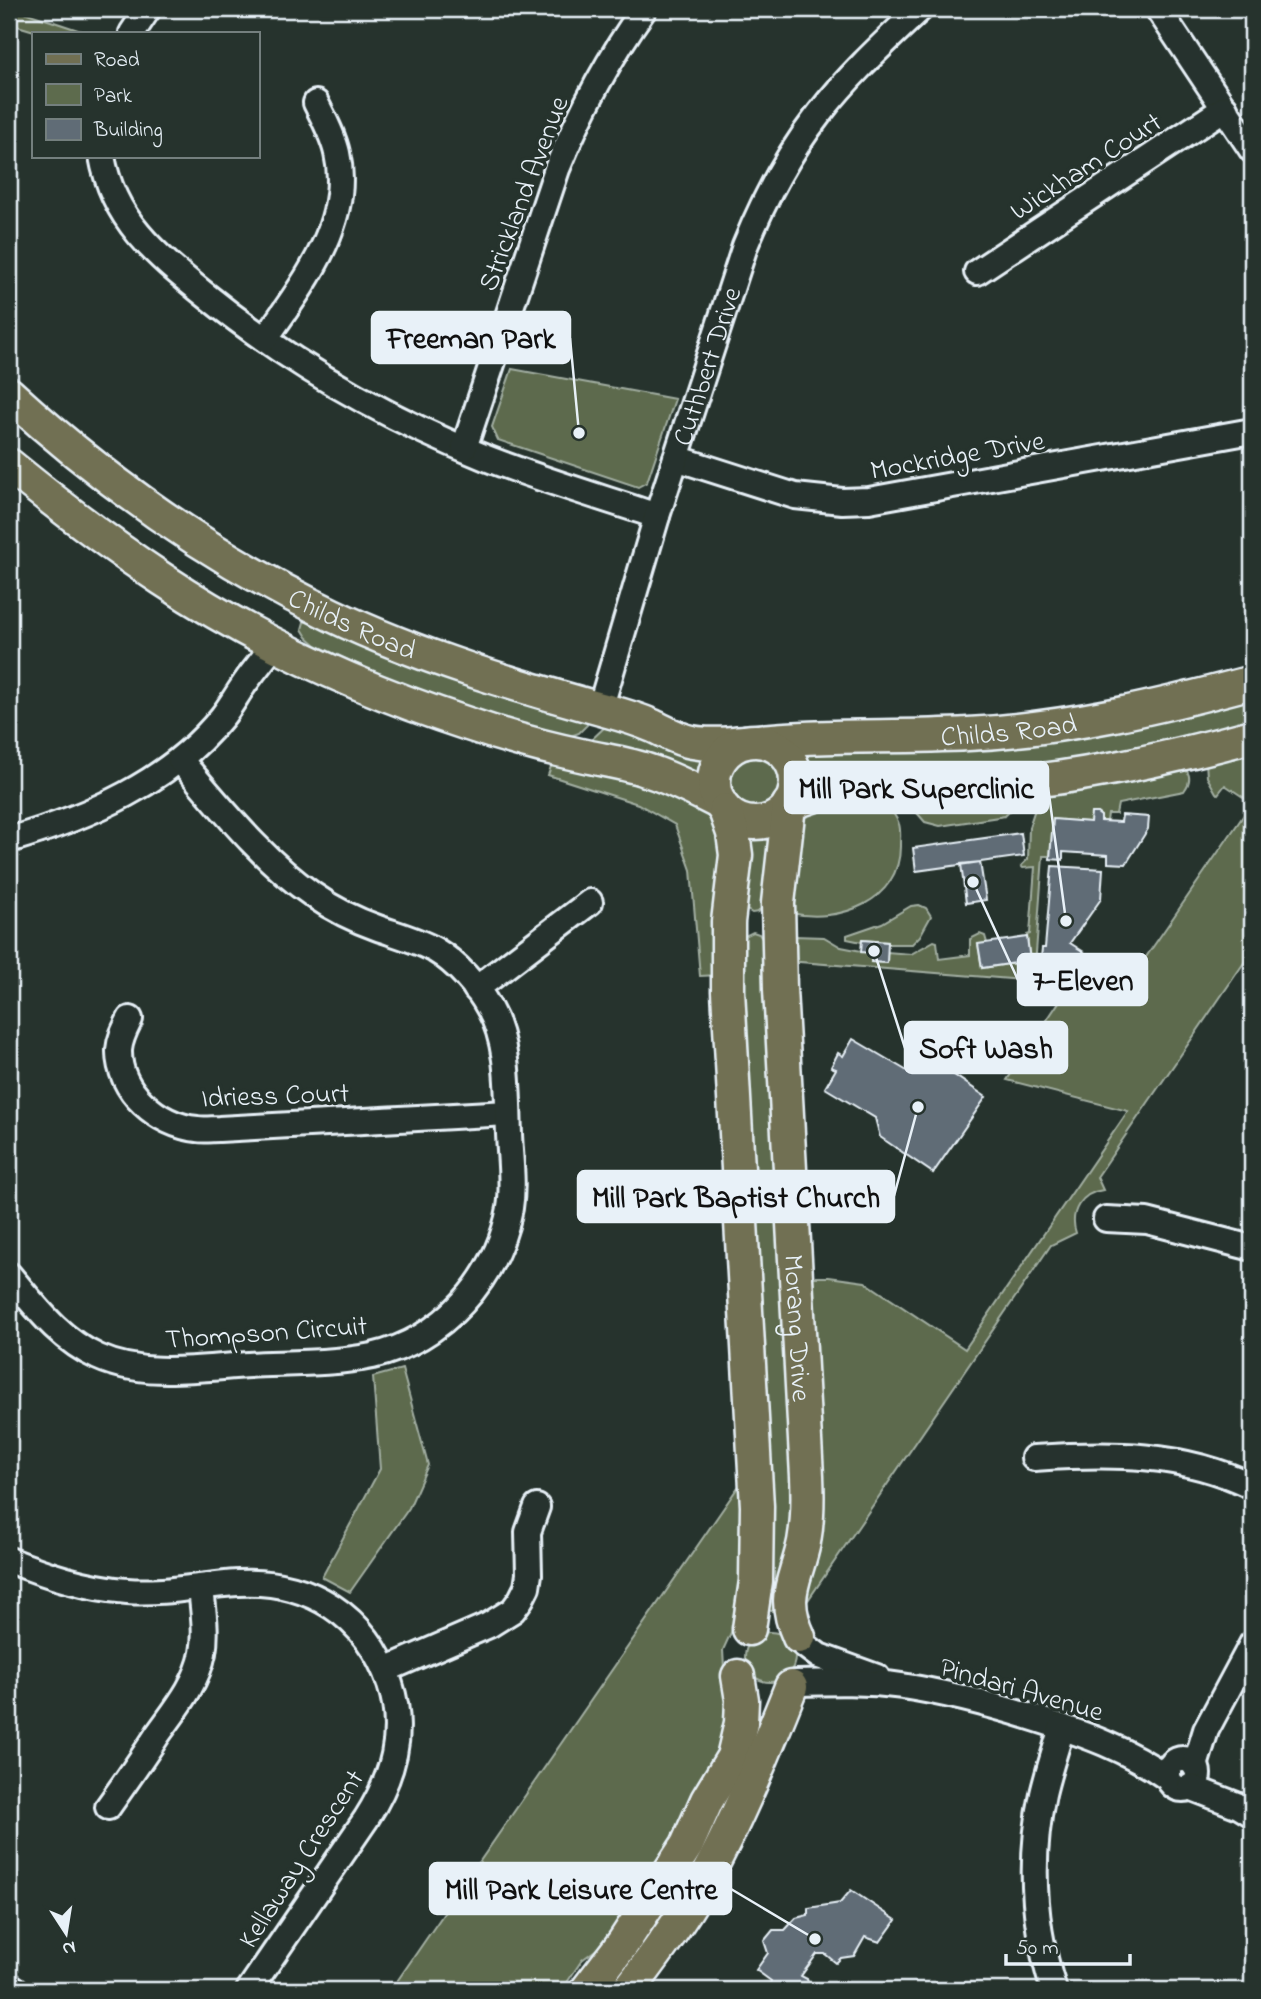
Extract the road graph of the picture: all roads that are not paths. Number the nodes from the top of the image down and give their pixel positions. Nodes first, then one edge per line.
1 (148, 9) edge
2 (644, 9) edge
3 (920, 9) edge
4 (1158, 9) edge
5 (133, 32) edge
6 (316, 103) dead end
7 (1225, 108) junction
8 (1252, 150) edge
9 (102, 158) edge
10 (977, 272) dead end
11 (265, 339) junction
12 (9, 394) edge
13 (1252, 431) edge
14 (464, 448) junction
15 (676, 458) junction
16 (9, 465) edge
17 (657, 516) junction
18 (292, 594) junction
19 (269, 640) junction
20 (1252, 682) edge
21 (600, 709) junction
22 (1252, 736) edge
23 (752, 741) junction
24 (552, 749) junction
25 (180, 760) junction
26 (789, 805) junction
27 (722, 806) junction
28 (9, 841) edge
29 (590, 902) dead end
30 (727, 922) junction
31 (778, 923) junction
32 (476, 989) junction
33 (130, 1019) dead end
34 (508, 1113) junction
35 (1106, 1219) dead end
36 (1252, 1248) edge
37 (9, 1275) edge
38 (1034, 1458) dead end
39 (1252, 1486) edge
40 (537, 1507) dead end
41 (9, 1560) edge
42 (201, 1588) junction
43 (749, 1629) junction
44 (801, 1640) junction
45 (1252, 1644) edge
46 (385, 1670) junction
47 (738, 1676) junction
48 (793, 1685) junction
49 (901, 1686) junction
50 (1062, 1727) junction
51 (1185, 1771) junction
52 (108, 1807) dead end
53 (1245, 1810) edge
54 (9, 1984) edge
55 (16, 1990) edge
56 (249, 1990) edge
57 (587, 1990) edge
58 (629, 1990) edge
59 (1054, 1990) edge

1 - 5 street
2 - 14 street, Strickland Avenue
3 - 15 street, Cuthbert Drive
4 - 7 street
6 - 11 street
7 - 8 street
7 - 10 street, Wickham Court
9 - 11 street
11 - 14 street
12 - 18 main road, Childs Road
13 - 15 street, Mockridge Drive
14 - 17 street
15 - 17 street, Cuthbert Drive
16 - 19 main road, Childs Road
17 - 21 street, Cuthbert Drive
18 - 19 main road
18 - 21 main road, Childs Road
19 - 24 main road, Childs Road
19 - 25 street
20 - 23 main road, Childs Road
21 - 23 main road, Childs Road
21 - 24 main road, Cuthbert Drive
22 - 26 main road, Childs Road
23 - 26 main road
23 - 27 main road
24 - 27 main road, Childs Road
25 - 28 street
25 - 32 street, Thompson Circuit
26 - 27 main road
26 - 31 main road, Morang Drive
27 - 30 main road, Morang Drive
29 - 32 street
30 - 31 main road
30 - 43 main road, Morang Drive
31 - 44 main road, Morang Drive
32 - 34 street, Thompson Circuit
33 - 34 street, Idriess Court
34 - 37 street, Thompson Circuit
35 - 36 street
38 - 39 street
40 - 46 street
41 - 42 street, Kellaway Crescent
42 - 46 street, Kellaway Crescent
42 - 52 street
43 - 44 main road
43 - 47 main road
44 - 48 main road
44 - 49 street, Pindari Avenue
45 - 51 street
46 - 56 street, Kellaway Crescent
47 - 48 main road
47 - 57 main road
48 - 49 street, Pindari Avenue
48 - 58 main road
49 - 50 street, Pindari Avenue
50 - 51 street, Pindari Avenue
50 - 59 street
51 - 53 street, Pindari Avenue
54 - 55 street

